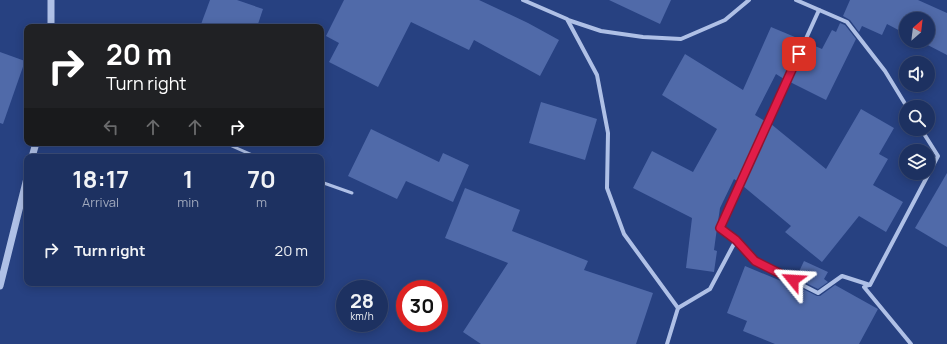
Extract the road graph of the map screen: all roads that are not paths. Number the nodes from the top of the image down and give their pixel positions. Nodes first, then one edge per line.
1 (51, 0) edge
2 (523, 0) edge
3 (749, 0) edge
4 (796, 0) edge
5 (819, 10) junction
6 (567, 19) junction
7 (51, 24) edge
8 (903, 100) edge
9 (925, 136) edge
10 (232, 146) edge
11 (250, 154) edge
12 (324, 183) edge
13 (24, 190) edge
14 (352, 193) dead end
15 (736, 240) junction
16 (870, 285) junction
17 (0, 286) edge
18 (678, 308) junction
19 (667, 344) edge
20 (911, 344) edge

1 - 7 street
2 - 6 street
3 - 6 street
4 - 5 street
5 - 8 street
5 - 15 street
6 - 18 street
9 - 16 street
10 - 11 lane
12 - 14 lane
13 - 17 street
15 - 16 street
15 - 18 street
16 - 20 street
18 - 19 street

